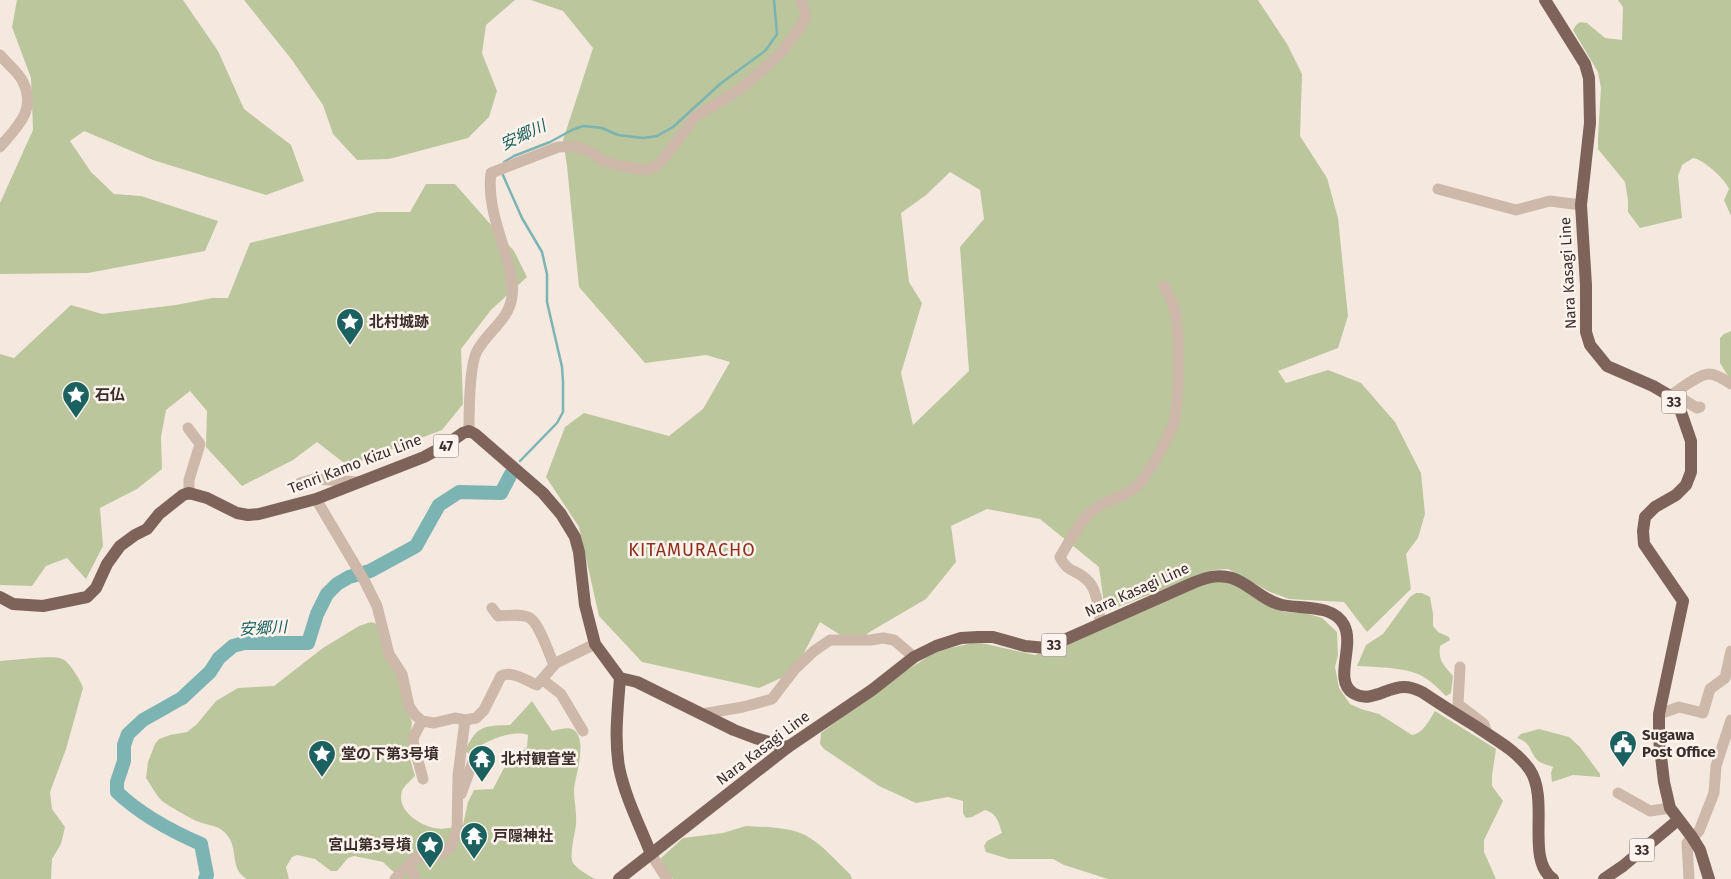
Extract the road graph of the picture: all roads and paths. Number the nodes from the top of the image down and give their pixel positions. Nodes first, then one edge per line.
1 (801, 0) edge
2 (1545, 0) edge
3 (0, 55) edge
4 (0, 146) edge
5 (1438, 189) dead end
6 (1581, 205) junction
7 (1164, 286) dead end
8 (1731, 384) edge
9 (1671, 397) junction
10 (1700, 407) dead end
11 (188, 428) dead end
12 (469, 431) junction
13 (361, 482) junction
14 (300, 483) dead end
15 (189, 493) junction
16 (316, 499) junction
17 (0, 597) edge
18 (492, 608) dead end
19 (1101, 624) junction
20 (595, 644) junction
21 (1731, 652) edge
22 (914, 656) junction
23 (554, 665) junction
24 (1460, 667) dead end
25 (620, 678) junction
26 (543, 680) junction
27 (702, 714) junction
28 (1659, 714) junction
29 (466, 720) junction
30 (1731, 720) edge
31 (422, 721) junction
32 (582, 731) dead end
33 (1487, 734) junction
34 (788, 748) junction
35 (475, 756) dead end
36 (423, 779) dead end
37 (1618, 793) dead end
38 (458, 797) junction
39 (1670, 808) junction
40 (1678, 820) junction
41 (1692, 837) junction
42 (651, 854) junction
43 (410, 863) junction
44 (396, 879) edge
45 (415, 879) edge
46 (619, 879) edge
47 (667, 879) edge
48 (1553, 879) edge
49 (1604, 879) edge
50 (1689, 879) edge
51 (1709, 879) edge

1 - 12 street
2 - 6 main road, Nara Kasagi Line / 33
3 - 4 street
5 - 6 street
6 - 9 main road, Nara Kasagi Line / 33
7 - 19 street
8 - 9 street
9 - 10 street
9 - 28 main road, 33
11 - 15 street
12 - 13 main road, Tenri Kamo Kizu Line / 47
12 - 20 main road, 47
13 - 14 street
13 - 16 main road, Tenri Kamo Kizu Line / 47
15 - 16 main road, Tenri Kamo Kizu Line / 47
15 - 17 main road
16 - 31 street
18 - 23 street
19 - 22 main road, Nara Kasagi Line / 33
19 - 33 main road, Nara Kasagi Line / 33
20 - 23 street
20 - 25 main road, 47
21 - 28 street
22 - 27 street
22 - 34 main road, Nara Kasagi Line / 33
23 - 26 street
24 - 33 street
25 - 27 main road
25 - 42 main road
26 - 29 street
26 - 32 street
27 - 34 main road
28 - 39 main road, 33
29 - 31 street
29 - 38 street
30 - 41 street
31 - 36 street
33 - 48 main road, Nara Kasagi Line / 33
34 - 42 main road, Nara Kasagi Line / 33
35 - 38 street
37 - 39 street
38 - 43 street
39 - 40 main road, 33
40 - 41 main road
40 - 49 main road, 33
41 - 50 street
41 - 51 main road
42 - 46 main road, Nara Kasagi Line / 33
42 - 47 street
43 - 44 street
43 - 45 street

